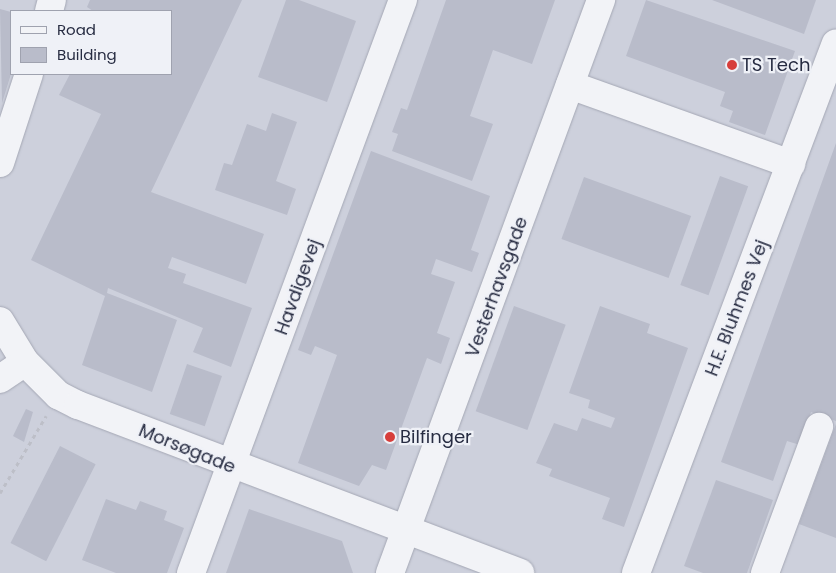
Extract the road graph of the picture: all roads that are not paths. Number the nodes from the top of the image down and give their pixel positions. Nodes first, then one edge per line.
1 (403, 0) edge
2 (602, 0) edge
3 (836, 43) edge
4 (29, 75) edge
5 (570, 85) junction
6 (0, 163) edge
7 (791, 164) junction
8 (0, 321) edge
9 (25, 362) junction
10 (0, 379) edge
11 (819, 427) dead end
12 (232, 467) junction
13 (407, 532) junction
14 (191, 573) edge
15 (390, 573) edge
16 (520, 573) edge
17 (636, 573) edge
18 (766, 573) edge

1 - 12 street, Havdigevej
2 - 5 street, Vesterhavsgade
3 - 7 street, H.E. Bluhmes Vej
4 - 6 street
5 - 7 street
5 - 13 street, Vesterhavsgade
7 - 17 street, H.E. Bluhmes Vej
8 - 9 street, Morsøgade
9 - 10 street
9 - 12 street, Morsøgade
11 - 18 street
12 - 13 street, Morsøgade
12 - 14 street, Havdigevej
13 - 15 street, Vesterhavsgade
13 - 16 street, Morsøgade

